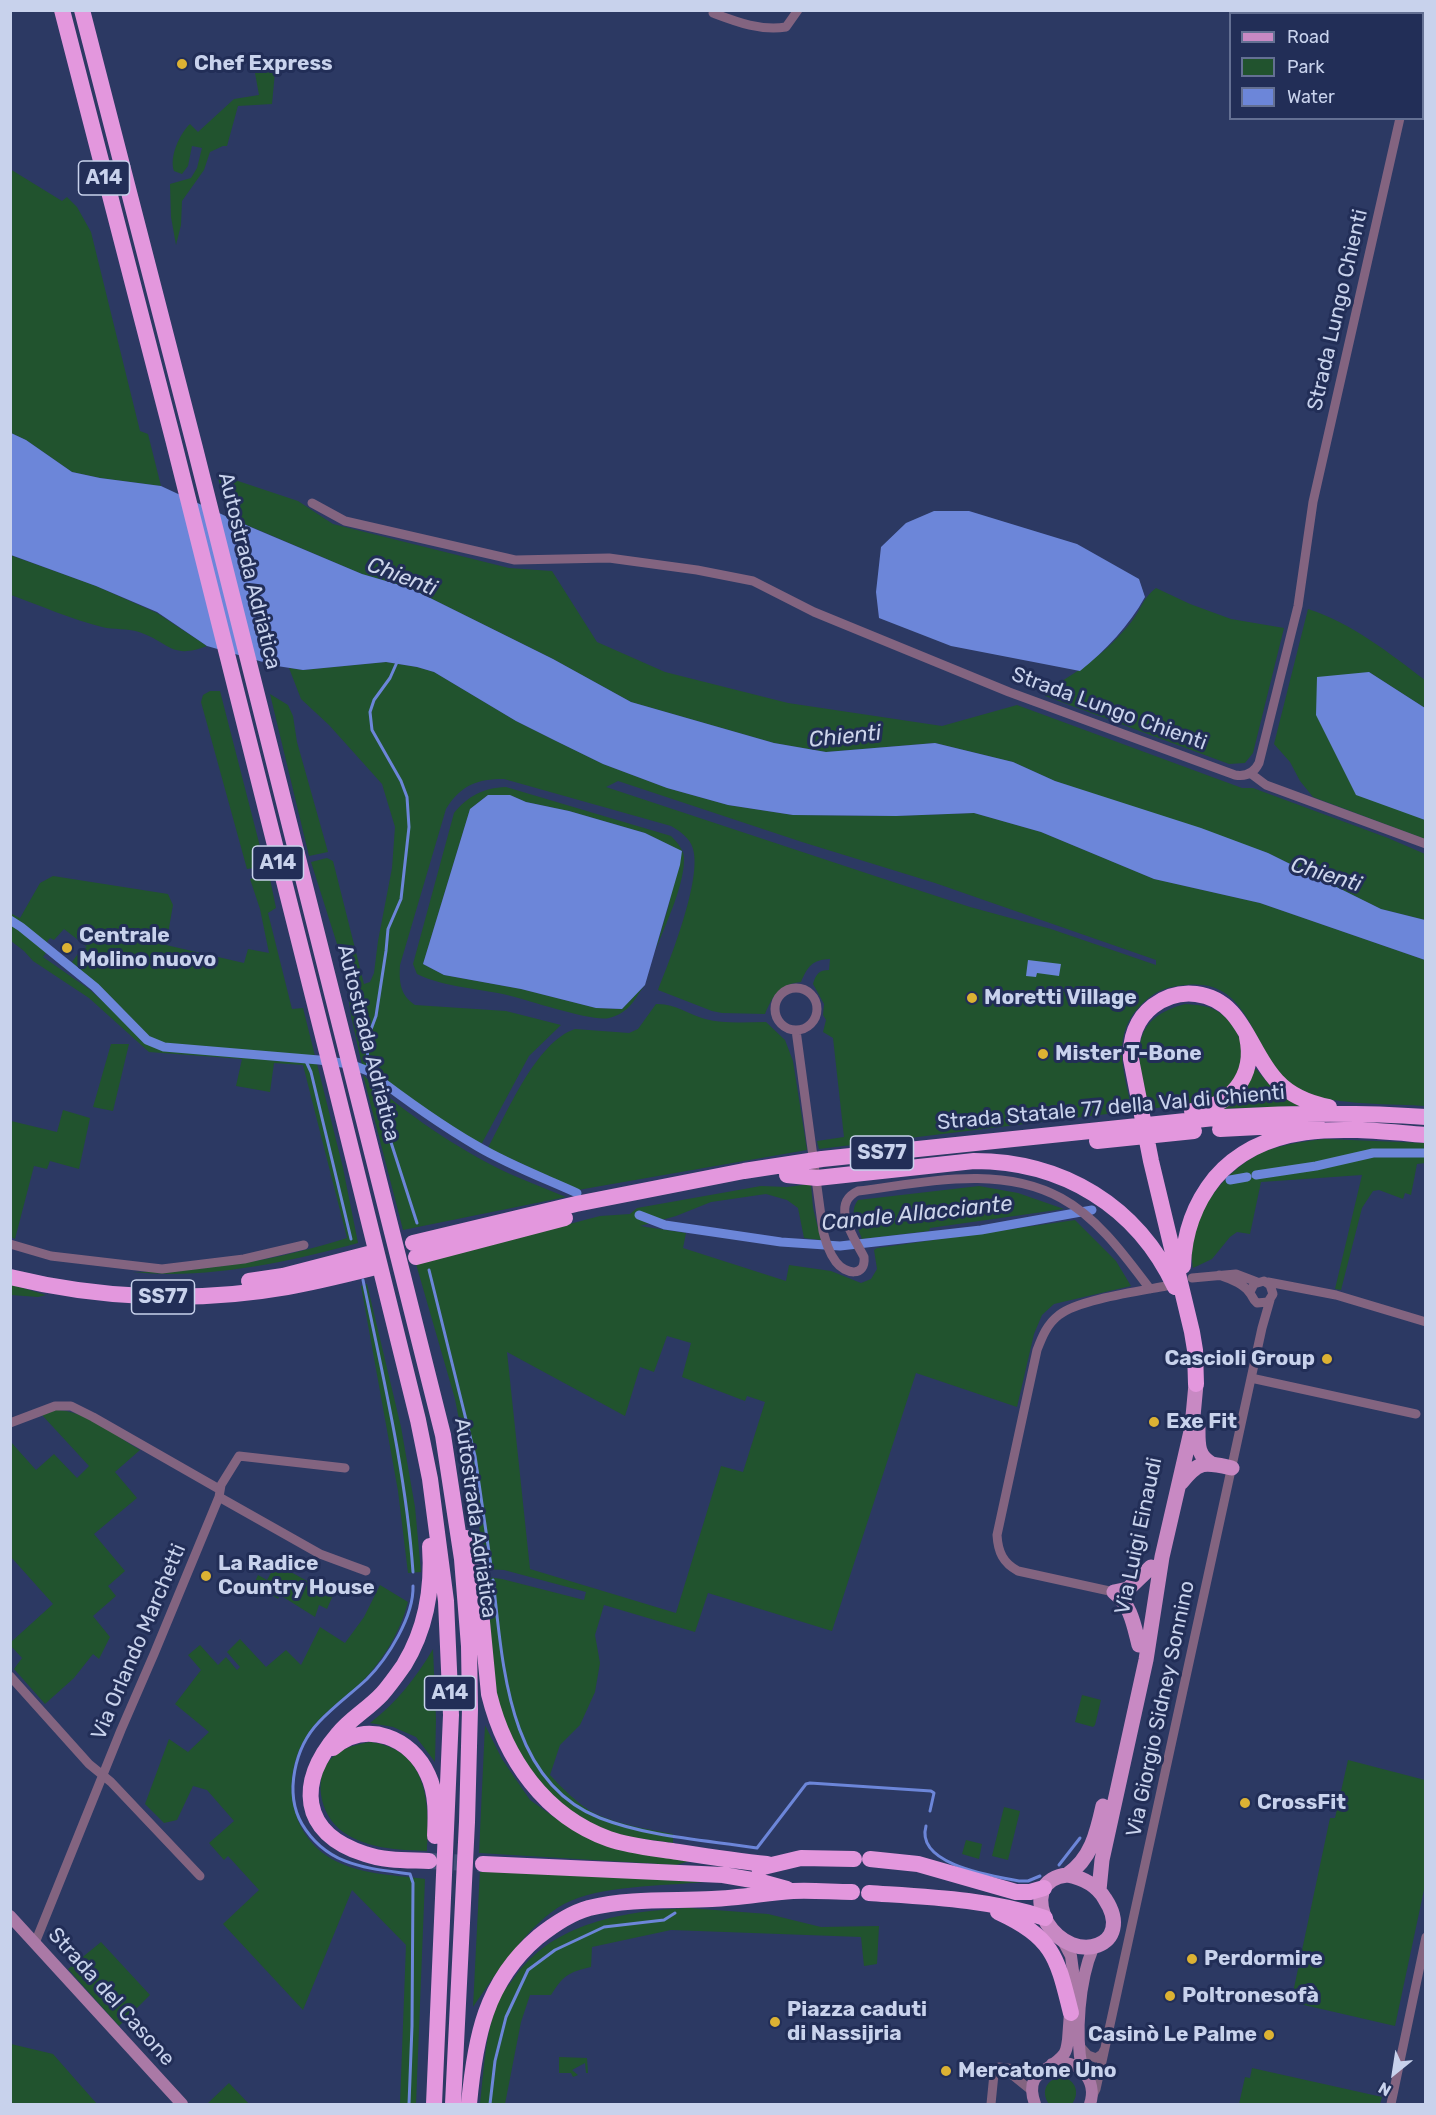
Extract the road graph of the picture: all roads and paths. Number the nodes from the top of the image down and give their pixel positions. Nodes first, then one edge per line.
1 (62, 10) edge
2 (82, 10) edge
3 (798, 10) edge
4 (713, 13) dead end
5 (1400, 120) edge
6 (312, 503) dead end
7 (1250, 773) junction
8 (1425, 844) edge
9 (796, 1030) junction
10 (1245, 1030) junction
11 (1425, 1112) edge
12 (1425, 1117) edge
13 (1425, 1127) edge
14 (1425, 1135) edge
15 (1017, 1139) junction
16 (787, 1175) junction
17 (633, 1197) junction
18 (10, 1244) edge
19 (304, 1245) dead end
20 (415, 1250) dead end
21 (10, 1266) edge
22 (1177, 1274) junction
23 (1219, 1275) junction
24 (10, 1277) edge
25 (1257, 1282) junction
26 (1268, 1282) junction
27 (1295, 1287) junction
28 (1150, 1289) junction
29 (1250, 1292) junction
30 (1272, 1297) junction
31 (1254, 1302) junction
32 (1425, 1322) edge
33 (1262, 1328) junction
34 (1251, 1378) junction
35 (1195, 1392) junction
36 (1416, 1414) dead end
37 (418, 1420) junction
38 (10, 1423) edge
39 (1212, 1464) junction
40 (345, 1468) dead end
41 (1232, 1468) junction
42 (1179, 1485) junction
43 (219, 1493) junction
44 (455, 1508) junction
45 (1151, 1567) junction
46 (366, 1571) dead end
47 (1114, 1592) junction
48 (1139, 1645) junction
49 (10, 1676) edge
50 (318, 1760) junction
51 (103, 1776) junction
52 (429, 1861) tunnel mouth
53 (483, 1864) tunnel mouth
54 (767, 1864) junction
55 (723, 1875) junction
56 (1067, 1875) junction
57 (200, 1876) dead end
58 (1044, 1888) junction
59 (1099, 1890) junction
60 (794, 1891) junction
61 (978, 1903) junction
62 (10, 1916) edge
63 (1045, 1918) junction
64 (1425, 1937) edge
65 (1062, 1939) junction
66 (36, 1943) junction
67 (1093, 1948) junction
68 (440, 1968) junction
69 (1071, 2013) junction
70 (1078, 2043) junction
71 (1105, 2048) junction
72 (1052, 2064) junction
73 (1004, 2068) junction
74 (1082, 2069) junction
75 (1040, 2072) junction
76 (1032, 2091) junction
77 (1091, 2101) edge
78 (182, 2104) edge
79 (434, 2104) edge
80 (453, 2104) edge
81 (469, 2104) edge
82 (991, 2104) edge
83 (1035, 2104) edge
84 (1391, 2104) edge

1 - 37 highway, Autostrada Adriatica / A14
2 - 44 highway, Autostrada Adriatica / A14
3 - 4 street
5 - 7 street, Strada Lungo Chienti
6 - 7 street, Strada Lungo Chienti
7 - 8 street
9 - 9 street
9 - 28 street
10 - 11 highway
10 - 15 highway
10 - 22 highway
12 - 15 highway, Strada Statale 77 della Val di Chienti / SS77
13 - 16 highway, Strada Statale 77 della Val di Chienti / SS77
14 - 22 highway
15 - 17 highway, Strada Statale 77 della Val di Chienti / SS77
16 - 17 highway, Strada Statale 77 della Val di Chienti / SS77
16 - 22 highway
17 - 20 highway, Strada Statale 77 della Val di Chienti / SS77
18 - 19 street
21 - 24 highway, SS77
22 - 23 street
22 - 28 street
22 - 35 highway
23 - 25 street
23 - 29 street
25 - 26 street
25 - 29 street
26 - 27 street
26 - 30 street
27 - 30 street
27 - 32 street
28 - 47 street
29 - 31 street, Via Giorgio Sidney Sonnino
30 - 31 street
30 - 33 street, Via Giorgio Sidney Sonnino
31 - 33 street, Via Giorgio Sidney Sonnino
33 - 34 street, Via Giorgio Sidney Sonnino
34 - 36 street
34 - 41 street, Via Giorgio Sidney Sonnino
35 - 39 main road
35 - 42 main road, Via Luigi Einaudi
35 - 45 main road, Via Luigi Einaudi
37 - 50 highway
37 - 68 highway, Autostrada Adriatica / A14
38 - 43 street
39 - 41 main road
39 - 42 main road
40 - 43 street, Via Orlando Marchetti
41 - 71 street, Via Giorgio Sidney Sonnino
42 - 59 main road, Via Luigi Einaudi
43 - 46 street
43 - 51 street, Via Orlando Marchetti
44 - 54 highway
44 - 80 highway, Autostrada Adriatica / A14
45 - 47 main road
45 - 48 main road, Via Luigi Einaudi
47 - 48 main road
48 - 56 main road, Via Luigi Einaudi
49 - 51 street
50 - 52 highway
50 - 68 highway
51 - 57 street
51 - 66 street, Via Orlando Marchetti
53 - 55 highway
54 - 55 highway
54 - 58 highway
55 - 60 highway
56 - 58 main road, Via Luigi Einaudi
56 - 59 main road
58 - 63 main road
59 - 67 main road
60 - 61 highway
60 - 81 highway
61 - 63 highway
61 - 69 highway
62 - 66 main road, Strada del Casone
63 - 65 main road
64 - 84 street
65 - 67 main road
65 - 69 main road
66 - 78 main road, Strada del Casone
67 - 70 main road
68 - 79 highway, Autostrada Adriatica / A14
69 - 72 main road
70 - 71 street
70 - 74 main road
71 - 77 street, Via Giorgio Sidney Sonnino
72 - 74 main road
72 - 75 main road
73 - 75 street
73 - 76 street
73 - 82 street
74 - 77 main road
75 - 76 main road
76 - 83 main road

